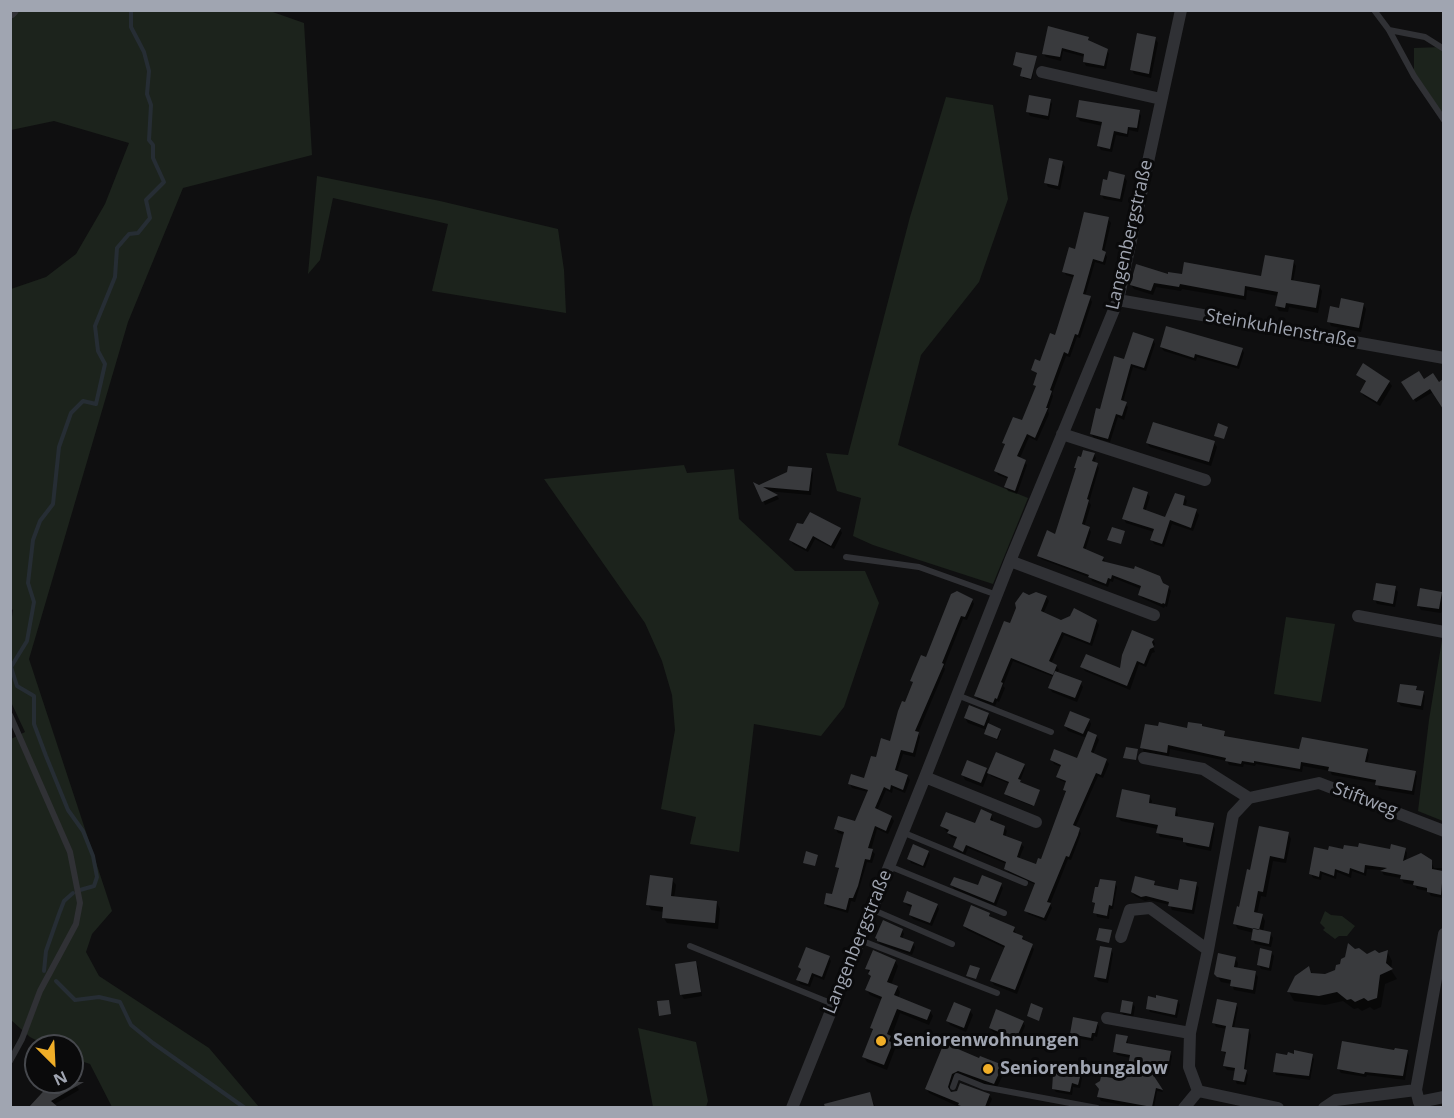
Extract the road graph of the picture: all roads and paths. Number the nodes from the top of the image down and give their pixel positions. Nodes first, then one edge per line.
1 (1181, 10) edge
2 (1374, 10) edge
3 (1389, 30) junction
4 (1443, 49) edge
5 (1042, 72) dead end
6 (1161, 99) junction
7 (1443, 120) edge
8 (1118, 300) junction
9 (1443, 358) edge
10 (1062, 434) junction
11 (1205, 480) dead end
12 (846, 557) dead end
13 (1010, 561) junction
14 (997, 595) junction
15 (1154, 615) dead end
16 (1358, 616) dead end
17 (1443, 632) edge
18 (957, 695) junction
19 (10, 715) edge
20 (1051, 732) dead end
21 (1144, 758) dead end
22 (925, 777) junction
23 (1249, 798) junction
24 (1036, 822) dead end
25 (1443, 831) edge
26 (902, 832) junction
27 (889, 866) junction
28 (1025, 883) dead end
29 (871, 909) junction
30 (1004, 913) dead end
31 (1443, 934) edge
32 (1121, 937) dead end
33 (858, 940) junction
34 (952, 944) dead end
35 (690, 946) dead end
36 (1208, 950) junction
37 (997, 993) dead end
38 (833, 1004) junction
39 (1107, 1018) dead end
40 (1190, 1033) junction
41 (10, 1061) edge
42 (953, 1087) dead end
43 (1416, 1090) junction
44 (1198, 1091) junction
45 (1443, 1097) edge
46 (1068, 1105) edge
47 (792, 1107) edge
48 (1097, 1107) edge
49 (1184, 1107) edge
50 (1278, 1107) edge
51 (1324, 1107) edge

1 - 6 street, Langenbergstraße
2 - 3 lane
3 - 4 lane
3 - 7 lane
5 - 6 street
6 - 8 street, Langenbergstraße
8 - 9 street, Steinkuhlenstraße
8 - 10 street, Langenbergstraße
10 - 11 street
10 - 13 street, Langenbergstraße
12 - 14 lane
13 - 14 street, Langenbergstraße
13 - 15 street
14 - 18 street, Langenbergstraße
16 - 17 street
18 - 20 lane
18 - 22 street, Langenbergstraße
19 - 41 lane
21 - 23 street
22 - 24 street
22 - 26 street, Langenbergstraße
23 - 25 street, Stiftweg
23 - 36 street
26 - 27 street, Langenbergstraße
26 - 28 lane
27 - 29 street, Langenbergstraße
27 - 30 lane
29 - 33 street, Langenbergstraße
29 - 34 lane
31 - 43 street
32 - 36 street
33 - 37 lane
33 - 38 street, Langenbergstraße
35 - 38 lane
36 - 40 street
38 - 47 street, Langenbergstraße
39 - 40 street
40 - 44 street
42 - 46 lane
43 - 45 street
43 - 51 street
44 - 49 street
44 - 50 street
46 - 48 lane

